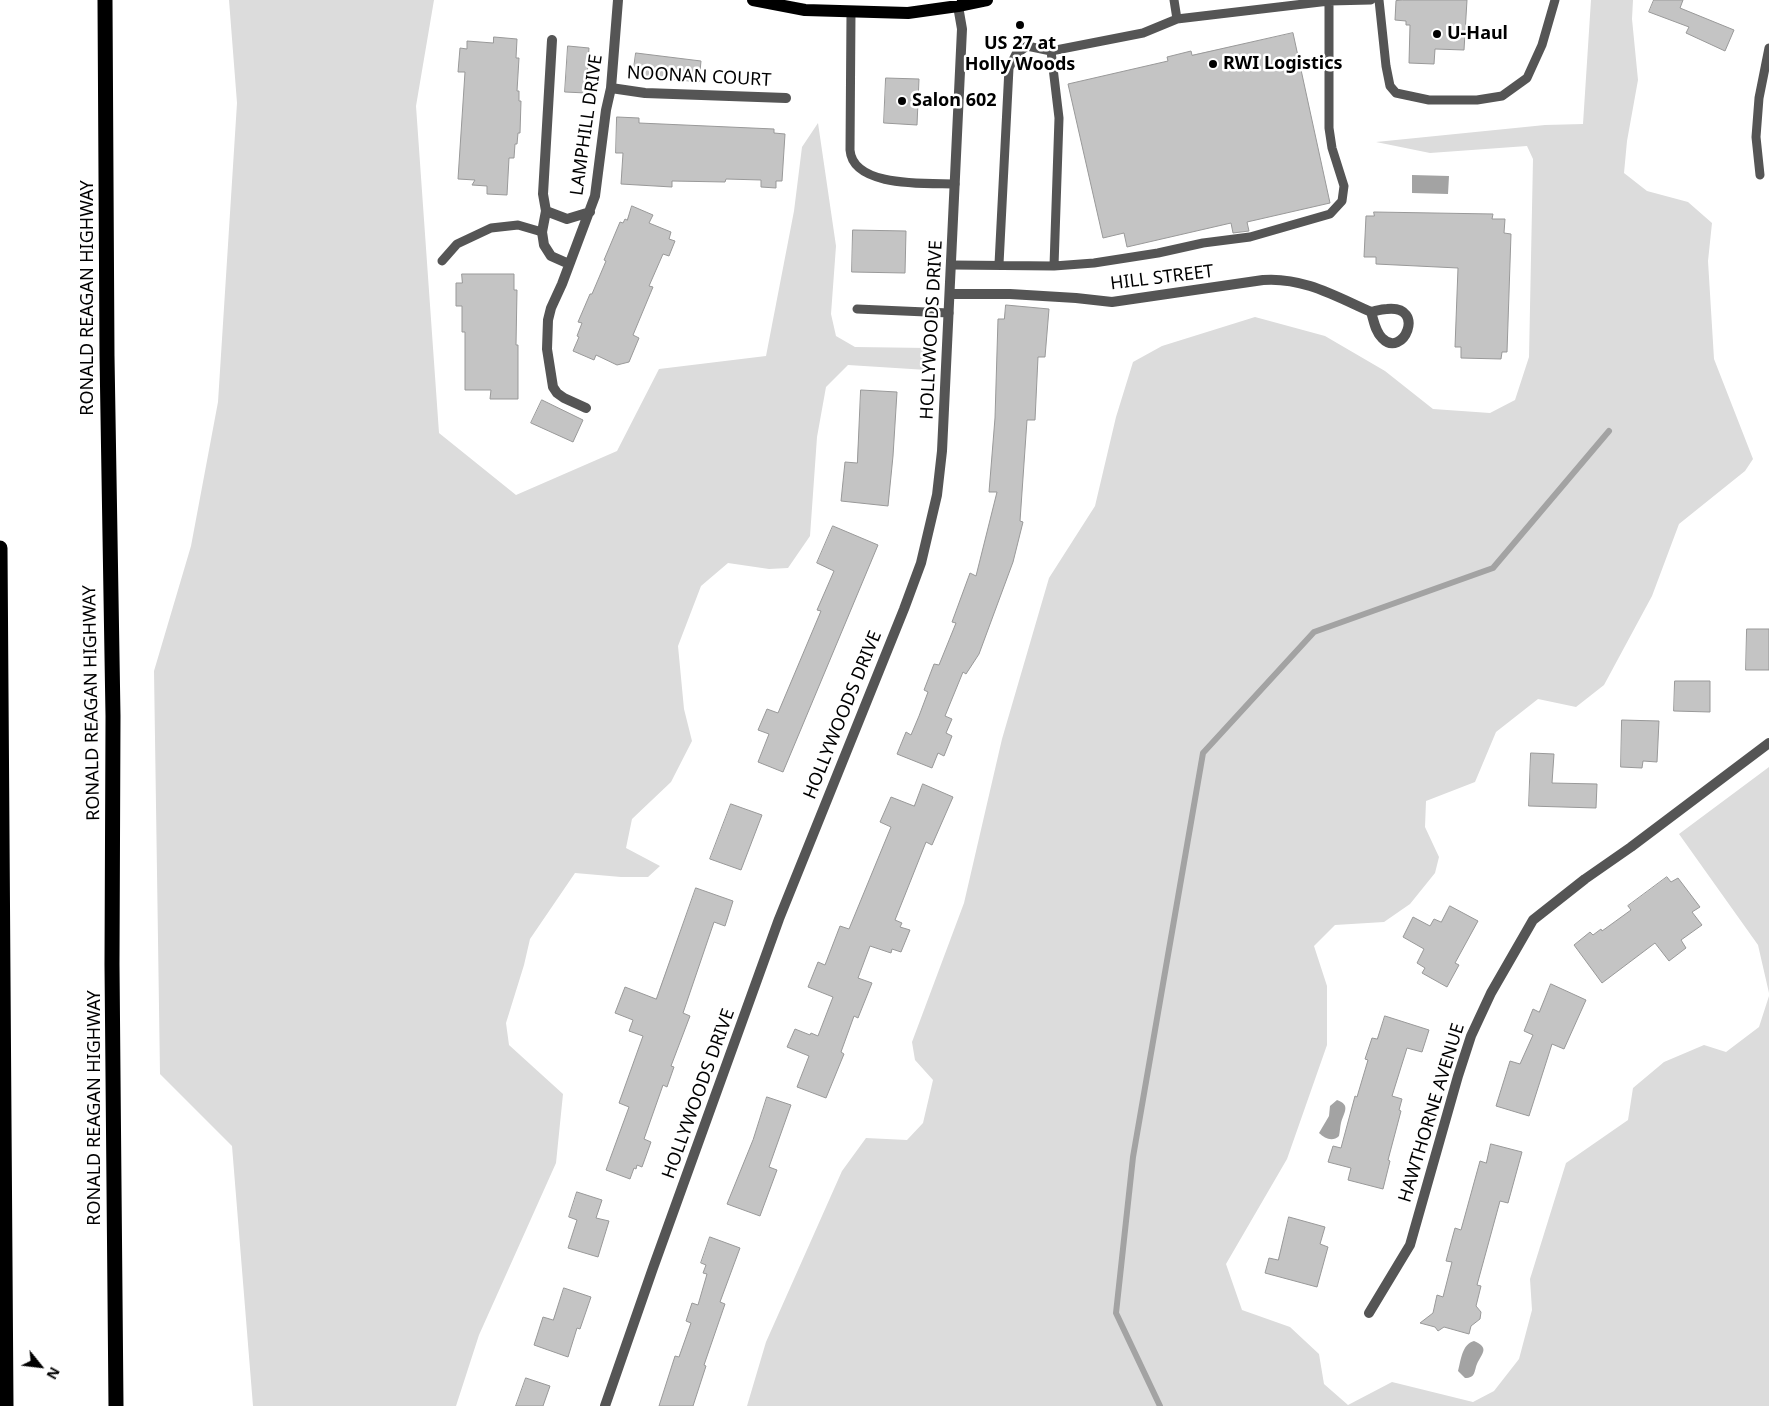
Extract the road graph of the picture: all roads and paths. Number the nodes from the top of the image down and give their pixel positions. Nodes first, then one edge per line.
1 (105, 0) edge
2 (618, 0) edge
3 (753, 0) edge
4 (987, 0) edge
5 (1174, 0) edge
6 (1371, 0) edge
7 (1380, 0) edge
8 (1555, 0) edge
9 (1329, 1) edge
10 (958, 6) junction
11 (851, 13) junction
12 (1177, 19) junction
13 (552, 40) dead end
14 (1769, 48) edge
15 (1051, 50) junction
16 (611, 88) junction
17 (786, 98) dead end
18 (1760, 175) dead end
19 (955, 184) junction
20 (546, 211) junction
21 (590, 212) junction
22 (542, 232) junction
23 (442, 260) dead end
24 (569, 264) junction
25 (999, 264) junction
26 (952, 265) junction
27 (1054, 266) junction
28 (950, 294) junction
29 (856, 309) dead end
30 (1371, 312) dead end
31 (949, 313) junction
32 (586, 408) dead end
33 (0, 548) edge
34 (1769, 743) edge
35 (1369, 1313) dead end
36 (6, 1406) edge
37 (116, 1406) edge
38 (605, 1406) edge

1 - 37 highway, RONALD REAGAN HIGHWAY
2 - 16 street, LAMPHILL DRIVE
3 - 11 main road
4 - 10 main road
5 - 12 lane
6 - 9 lane
7 - 8 lane
9 - 12 lane
9 - 27 lane
10 - 11 main road
10 - 19 street, HOLLYWOODS DRIVE
11 - 19 lane
12 - 15 lane
13 - 20 street
14 - 18 lane
15 - 25 lane
15 - 27 lane
16 - 17 street, NOONAN COURT
16 - 21 street, LAMPHILL DRIVE
19 - 26 street, HOLLYWOODS DRIVE
20 - 21 street
20 - 22 street
21 - 24 street, LAMPHILL DRIVE
22 - 23 lane
22 - 24 street
24 - 32 street, LAMPHILL DRIVE
25 - 26 lane
25 - 27 lane
26 - 28 street, HOLLYWOODS DRIVE
28 - 30 street, HILL STREET
28 - 31 street, HOLLYWOODS DRIVE
29 - 31 lane
31 - 38 street, HOLLYWOODS DRIVE
33 - 36 highway
34 - 35 street, HAWTHORNE AVENUE

